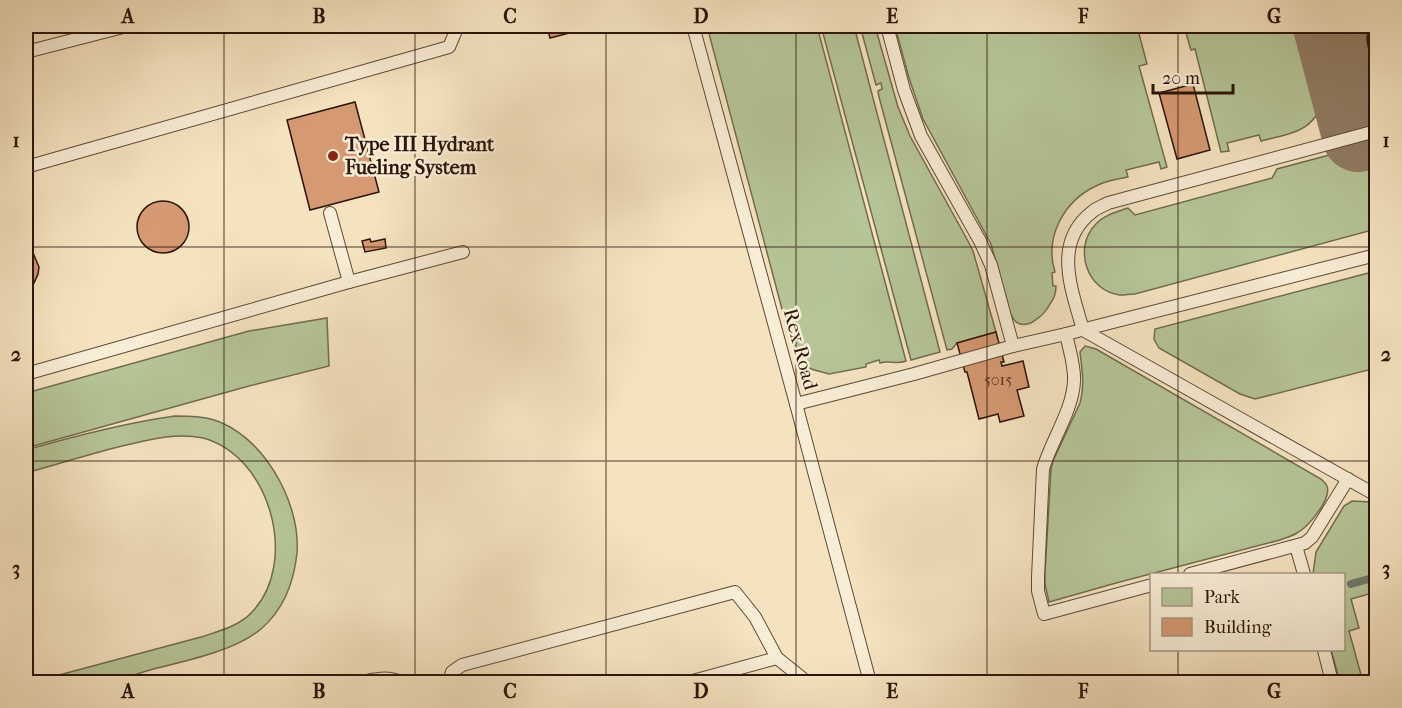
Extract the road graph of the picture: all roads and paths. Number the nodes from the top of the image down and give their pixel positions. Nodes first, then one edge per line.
1 (127, 26) edge
2 (458, 26) edge
3 (693, 26) edge
4 (887, 26) edge
5 (26, 52) edge
6 (1377, 131) edge
7 (26, 167) edge
8 (330, 213) dead end
9 (464, 252) dead end
10 (1377, 255) edge
11 (349, 282) junction
12 (1083, 330) junction
13 (1066, 334) junction
14 (1013, 346) junction
15 (26, 374) edge
16 (796, 404) junction
17 (1348, 479) junction
18 (1377, 495) edge
19 (1296, 546) junction
20 (1194, 573) edge
21 (1304, 573) edge
22 (1150, 586) edge
23 (1324, 651) edge
24 (777, 658) junction
25 (361, 682) edge
26 (400, 682) edge
27 (449, 682) edge
28 (689, 682) edge
29 (803, 682) edge
30 (870, 682) edge
31 (1332, 682) edge

1 - 5 lane
2 - 7 lane
3 - 16 lane, Rex Road
4 - 14 lane
6 - 12 lane
8 - 11 lane
9 - 11 lane
10 - 12 lane
11 - 15 lane
12 - 13 lane
12 - 17 lane
13 - 14 lane
13 - 22 lane
14 - 16 lane
16 - 30 lane, Rex Road
17 - 18 lane
17 - 19 lane
19 - 20 lane
19 - 21 lane
23 - 31 lane
24 - 27 lane
24 - 28 lane
24 - 29 lane
25 - 26 lane

